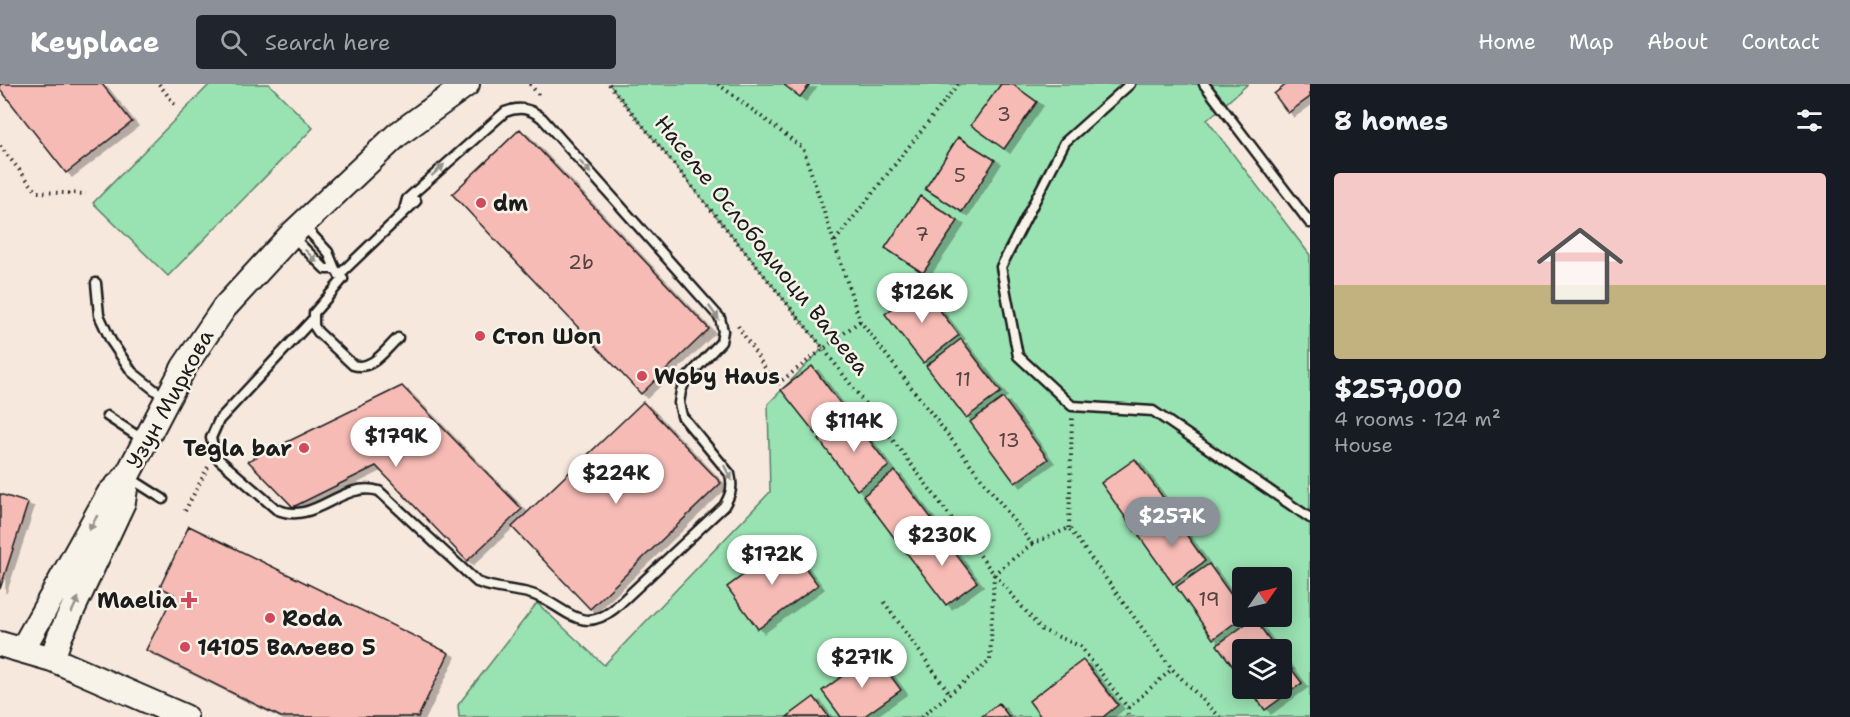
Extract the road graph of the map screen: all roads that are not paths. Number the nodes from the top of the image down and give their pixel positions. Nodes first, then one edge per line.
1 (467, 84) edge
2 (1130, 84) edge
3 (1204, 84) edge
4 (416, 201) dead end
5 (403, 214) junction
6 (1309, 220) edge
7 (297, 230) junction
8 (337, 272) junction
9 (96, 283) dead end
10 (312, 320) junction
11 (398, 338) dead end
12 (166, 399) junction
13 (107, 416) dead end
14 (145, 441) junction
15 (127, 476) junction
16 (163, 500) dead end
17 (1310, 518) edge
18 (11, 647) edge
19 (52, 659) junction
20 (185, 717) edge

1 - 7 street, Узун Миркова
2 - 17 lane
3 - 6 lane
4 - 5 lane
5 - 8 lane
5 -> 10 lane
7 - 8 lane
7 -> 8 lane
7 - 12 street, Узун Миркова
8 - 10 lane
9 - 12 lane
10 - 11 lane
12 - 14 street, Узун Миркова
13 - 14 lane
14 - 15 street, Узун Миркова
15 - 16 lane
15 -> 18 street, Узун Миркова
19 -> 15 street
18 - 19 street
19 - 20 street

